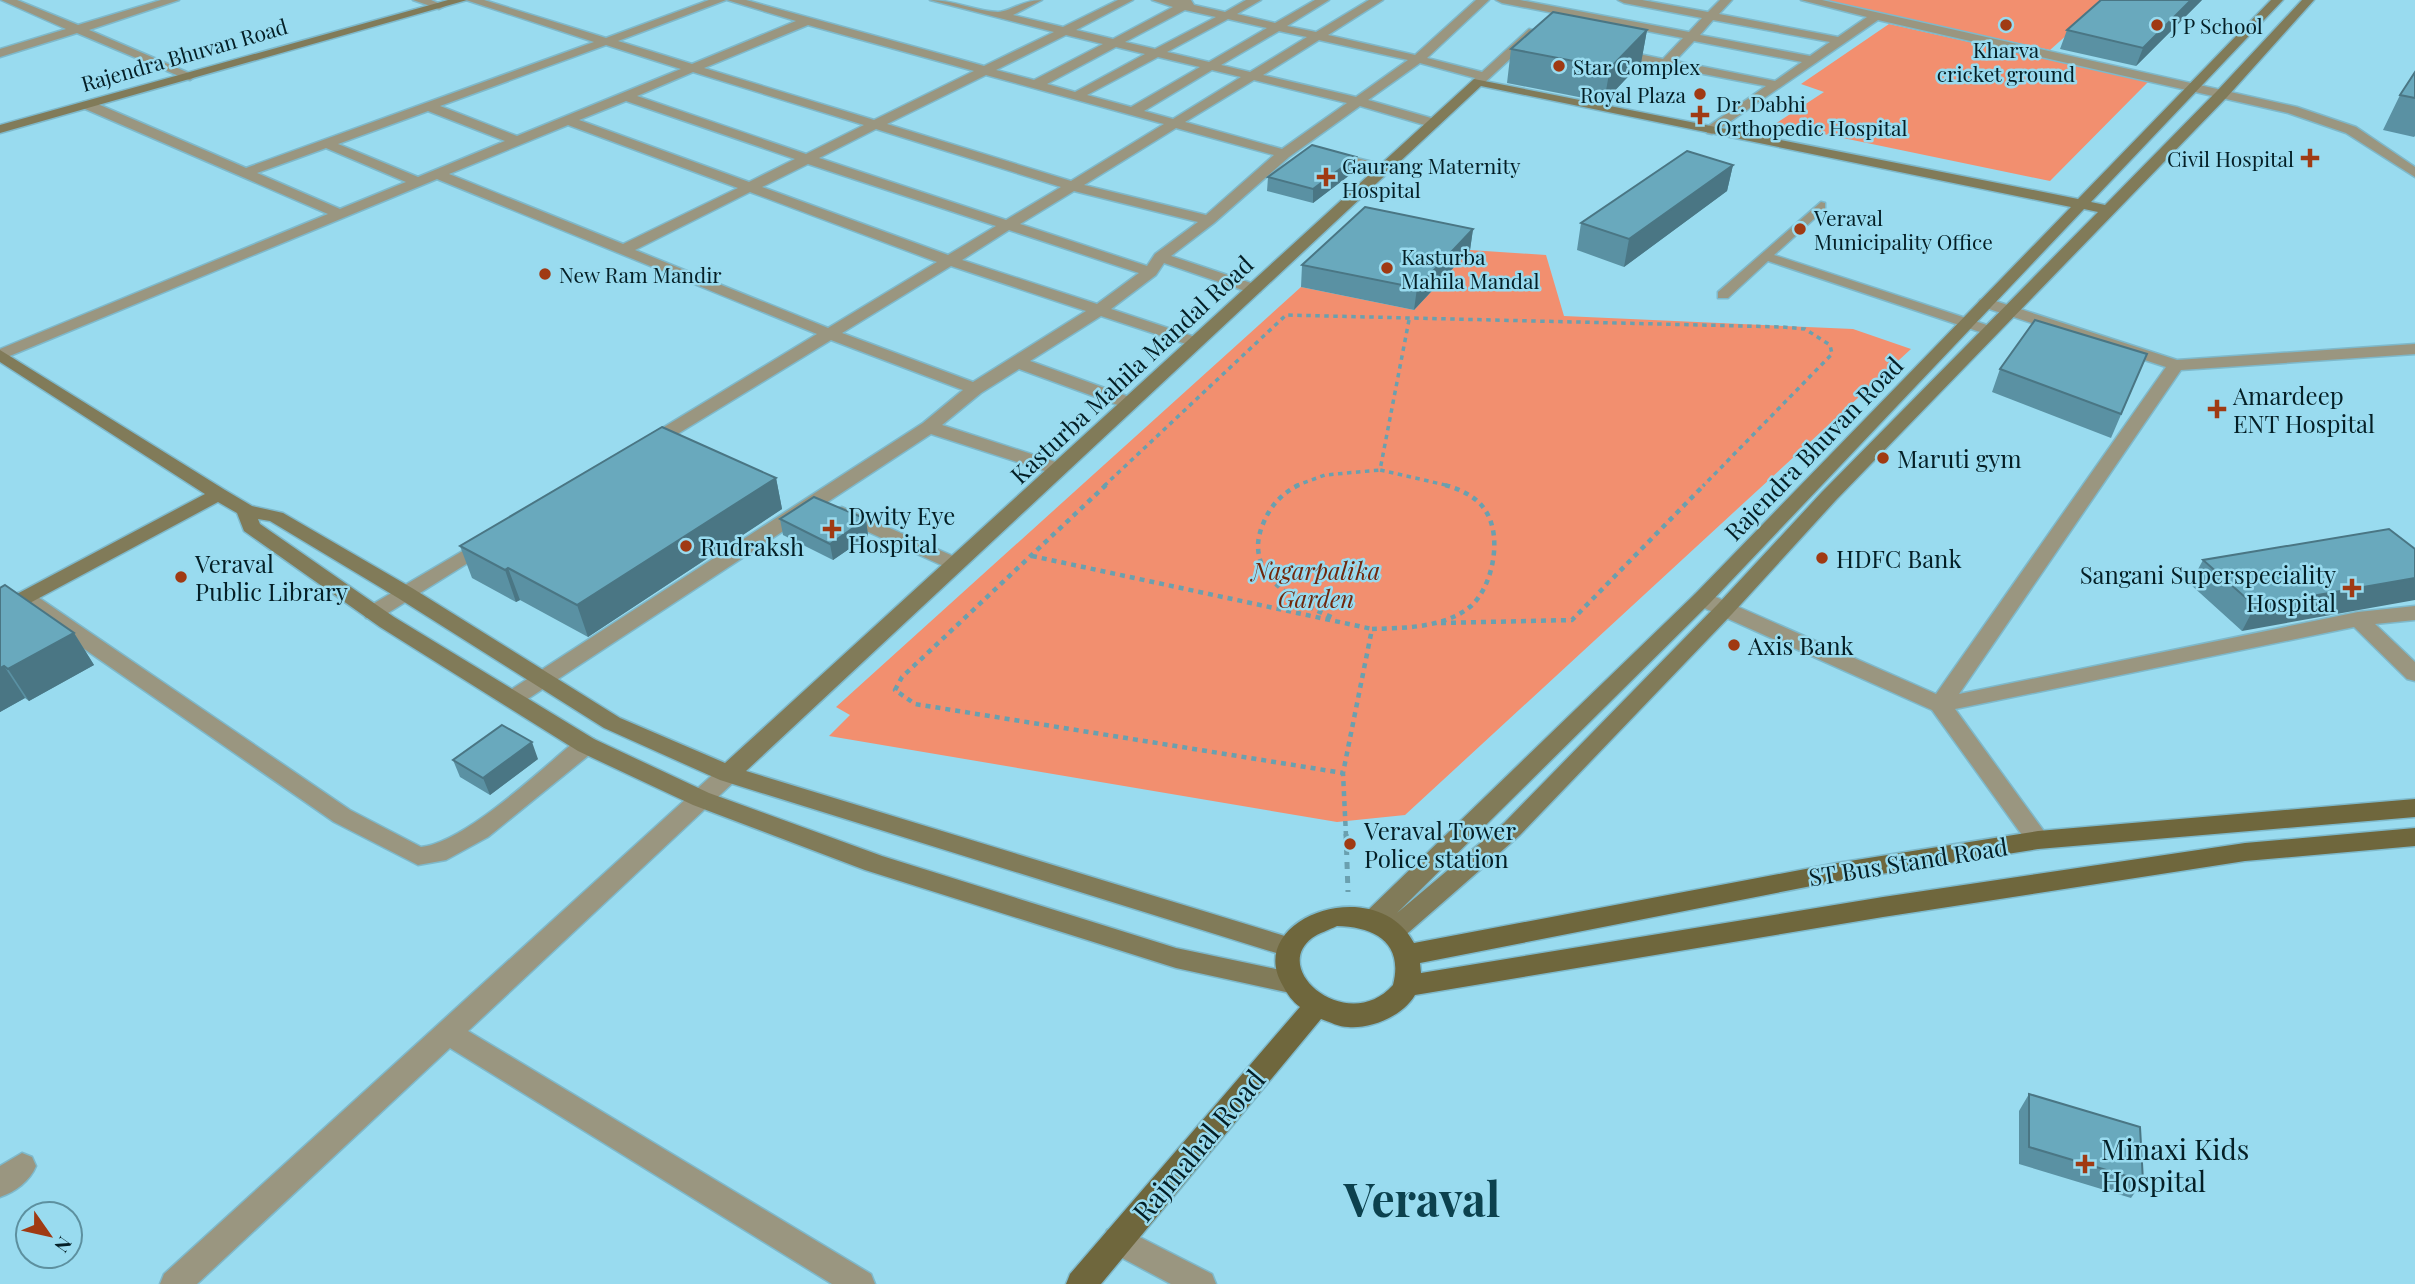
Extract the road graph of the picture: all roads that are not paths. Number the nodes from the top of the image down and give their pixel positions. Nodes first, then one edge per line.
1 (7, 0) edge
2 (173, 0) edge
3 (419, 0) edge
4 (461, 0) edge
5 (472, 0) edge
6 (720, 0) edge
7 (733, 0) edge
8 (936, 0) edge
9 (1036, 0) edge
10 (1127, 0) edge
11 (1157, 0) edge
12 (1255, 0) edge
13 (1322, 0) edge
14 (1377, 0) edge
15 (1483, 0) edge
16 (1502, 0) edge
17 (1568, 0) edge
18 (1624, 0) edge
19 (1726, 0) edge
20 (1807, 0) edge
21 (2277, 0) edge
22 (2308, 0) edge
23 (1189, 3) edge
24 (439, 6) junction
25 (1556, 11) junction
26 (1877, 15) junction
27 (1001, 16) junction
28 (1226, 16) junction
29 (1710, 17) junction
30 (807, 21) junction
31 (1276, 28) junction
32 (80, 29) junction
33 (2248, 30) junction
34 (1064, 32) junction
35 (1529, 36) junction
36 (1317, 37) junction
37 (1690, 37) junction
38 (2276, 37) junction
39 (1543, 38) edge
40 (1841, 41) junction
41 (605, 42) junction
42 (1112, 44) junction
43 (1597, 49) edge
44 (0, 53) edge
45 (1155, 54) junction
46 (1418, 59) junction
47 (1813, 60) junction
48 (1666, 63) junction
49 (1208, 68) junction
50 (691, 69) junction
51 (987, 70) junction
52 (190, 76) junction
53 (1250, 78) junction
54 (1481, 79) junction
55 (1037, 84) junction
56 (1778, 85) junction
57 (2193, 87) junction
58 (2222, 94) junction
59 (625, 96) junction
60 (1078, 96) junction
61 (1359, 102) junction
62 (88, 105) junction
63 (427, 106) junction
64 (1134, 111) junction
65 (567, 120) junction
66 (1175, 123) junction
67 (1433, 123) junction
68 (875, 126) junction
69 (0, 129) edge
70 (1712, 130) junction
71 (517, 141) junction
72 (325, 143) junction
73 (1290, 150) junction
74 (2415, 158) edge
75 (807, 159) junction
76 (2396, 159) junction
77 (1384, 169) junction
78 (245, 173) junction
79 (2415, 173) edge
80 (436, 174) junction
81 (418, 182) junction
82 (1073, 186) junction
83 (750, 187) junction
84 (2081, 204) junction
85 (1821, 206) dead end
86 (2109, 210) junction
87 (340, 214) junction
88 (1209, 220) junction
89 (1008, 225) junction
90 (623, 250) junction
91 (1160, 257) junction
92 (1768, 257) junction
93 (950, 261) junction
94 (1151, 272) junction
95 (1254, 289) junction
96 (1723, 295) dead end
97 (1986, 303) junction
98 (1101, 310) junction
99 (2012, 312) junction
100 (1968, 323) junction
101 (1991, 331) junction
102 (830, 334) junction
103 (1195, 342) junction
104 (2415, 349) edge
105 (0, 355) edge
106 (1019, 363) junction
107 (2176, 365) junction
108 (975, 389) junction
109 (1129, 403) junction
110 (929, 427) junction
111 (629, 456) edge
112 (1058, 469) junction
113 (1808, 489) junction
114 (218, 494) junction
115 (1829, 496) junction
116 (816, 502) junction
117 (246, 510) junction
118 (499, 536) edge
119 (955, 564) junction
120 (405, 593) junction
121 (25, 598) junction
122 (1702, 599) junction
123 (1725, 609) junction
124 (0, 612) edge
125 (373, 612) junction
126 (2415, 613) edge
127 (2358, 619) junction
128 (2415, 674) edge
129 (539, 679) junction
130 (512, 699) junction
131 (1940, 705) junction
132 (586, 745) junction
133 (728, 775) junction
134 (701, 799) junction
135 (2415, 808) edge
136 (2415, 837) edge
137 (2038, 840) junction
138 (1372, 923) junction
139 (1289, 947) junction
140 (1407, 955) junction
141 (1290, 982) junction
142 (1406, 986) junction
143 (1315, 1007) junction
144 (447, 1032) junction
145 (22, 1166) dead end
146 (0, 1184) edge
147 (1118, 1240) junction
148 (174, 1284) edge
149 (860, 1284) edge
150 (1081, 1284) edge
151 (1200, 1284) edge

1 - 32 street
2 - 32 street
3 - 24 street
4 - 24 street, Rajendra Bhuvan Road
5 - 41 street
6 - 41 street
7 - 30 street
8 - 27 street
9 - 27 street
10 - 34 street
11 - 23 street
12 - 28 street
13 - 31 street
14 - 36 street
15 - 46 street
16 - 25 street
17 - 25 street, Kasturba Mahila Mandal Road
18 - 29 street
19 - 29 street
20 - 26 street
21 - 33 street, Rajendra Bhuvan Road
22 - 38 street
23 - 28 street
23 - 42 street
24 - 52 street, Rajendra Bhuvan Road
25 - 35 street, Kasturba Mahila Mandal Road
25 - 37 street
26 - 40 street
26 - 57 street
27 - 34 street
28 - 31 street
28 - 45 street
29 - 37 street
29 - 40 street
30 - 50 street
30 - 51 street
31 - 36 street
31 - 49 street
32 - 44 street
32 - 52 street
33 - 38 street
33 - 57 street, Rajendra Bhuvan Road
34 - 42 street
34 - 51 street
35 - 39 street
35 - 54 street, Kasturba Mahila Mandal Road
36 - 46 street
36 - 53 street
37 - 47 street
37 - 48 street
38 - 58 street
40 - 47 street
41 - 50 street
41 - 63 street
42 - 45 street
42 - 55 street
43 - 48 street
45 - 49 street
45 - 60 street
46 - 54 street
46 - 61 street
47 - 56 street
48 - 56 street
49 - 53 street
49 - 64 street
50 - 59 street
50 - 68 street
51 - 55 street
51 - 68 street
52 - 62 street, Rajendra Bhuvan Road
53 - 61 street
53 - 66 street
54 - 67 street, Kasturba Mahila Mandal Road
54 - 70 street
55 - 60 street
56 - 70 street
57 - 58 street
57 - 84 street, Rajendra Bhuvan Road
58 - 76 street
58 - 86 street
59 - 65 street
59 - 75 street
60 - 64 street
61 - 67 street
61 - 73 street
62 - 69 street, Rajendra Bhuvan Road
62 - 78 street
63 - 71 street
63 - 72 street
64 - 66 street
65 - 71 street
65 - 83 street
66 - 73 street
66 - 82 street
67 - 77 street, Kasturba Mahila Mandal Road
68 - 75 street
68 - 82 street
70 - 84 street
71 - 80 street
72 - 78 street
72 - 81 street
73 - 77 street
73 - 88 street
74 - 76 street
75 - 83 street
75 - 89 street
76 - 79 street
77 - 95 street, Kasturba Mahila Mandal Road
78 - 87 street
80 - 81 street
80 - 90 street
81 - 87 street
82 - 88 street
82 - 89 street
83 - 90 street
83 - 93 street
84 - 86 street
84 - 97 street, Rajendra Bhuvan Road
85 - 92 lane
86 - 99 street
87 - 105 street
88 - 91 street
89 - 93 street
89 - 94 street
90 - 102 street
91 - 94 street
91 - 95 street
92 - 96 lane
92 - 100 lane
93 - 98 street
93 - 102 street
94 - 98 street
95 - 103 street, Kasturba Mahila Mandal Road
97 - 99 street
97 - 100 street, Rajendra Bhuvan Road
98 - 103 street
98 - 106 street
99 - 101 street
99 - 107 street
100 - 101 lane
100 - 113 street, Rajendra Bhuvan Road
101 - 115 street
102 - 108 street
102 - 111 street
103 - 109 street, Kasturba Mahila Mandal Road
104 - 107 street
105 - 114 street
106 - 108 street
106 - 109 street
107 - 131 street
108 - 110 street
109 - 112 street, Kasturba Mahila Mandal Road
110 - 112 street
110 - 116 street
112 - 119 street, Kasturba Mahila Mandal Road
113 - 115 street
113 - 122 street, Rajendra Bhuvan Road
114 - 117 street
114 - 121 street
115 - 123 street
116 - 119 street
116 - 129 street
117 - 120 street
117 - 125 street
118 - 120 street
119 - 133 street, Kasturba Mahila Mandal Road
120 - 125 street
120 - 129 street
121 - 124 street
121 - 132 street
122 - 123 street
122 - 138 street, Rajendra Bhuvan Road
123 - 131 street
123 - 138 street
125 - 130 street
126 - 127 street
127 - 128 street
127 - 131 street
129 - 130 street
129 - 133 street
130 - 132 street
131 - 137 street
132 - 134 street
133 - 134 street
133 - 139 street
134 - 141 street
134 - 144 street
135 - 137 main road, ST Bus Stand Road
136 - 142 main road, ST Bus Stand Road
137 - 140 main road, ST Bus Stand Road
138 - 139 main road
138 - 140 main road
139 - 141 main road
140 - 142 main road
141 - 143 main road
142 - 143 main road
143 - 147 main road, Rajmahal Road
144 - 148 street
144 - 149 street
145 - 146 street
147 - 150 main road, Rajmahal Road
147 - 151 street

